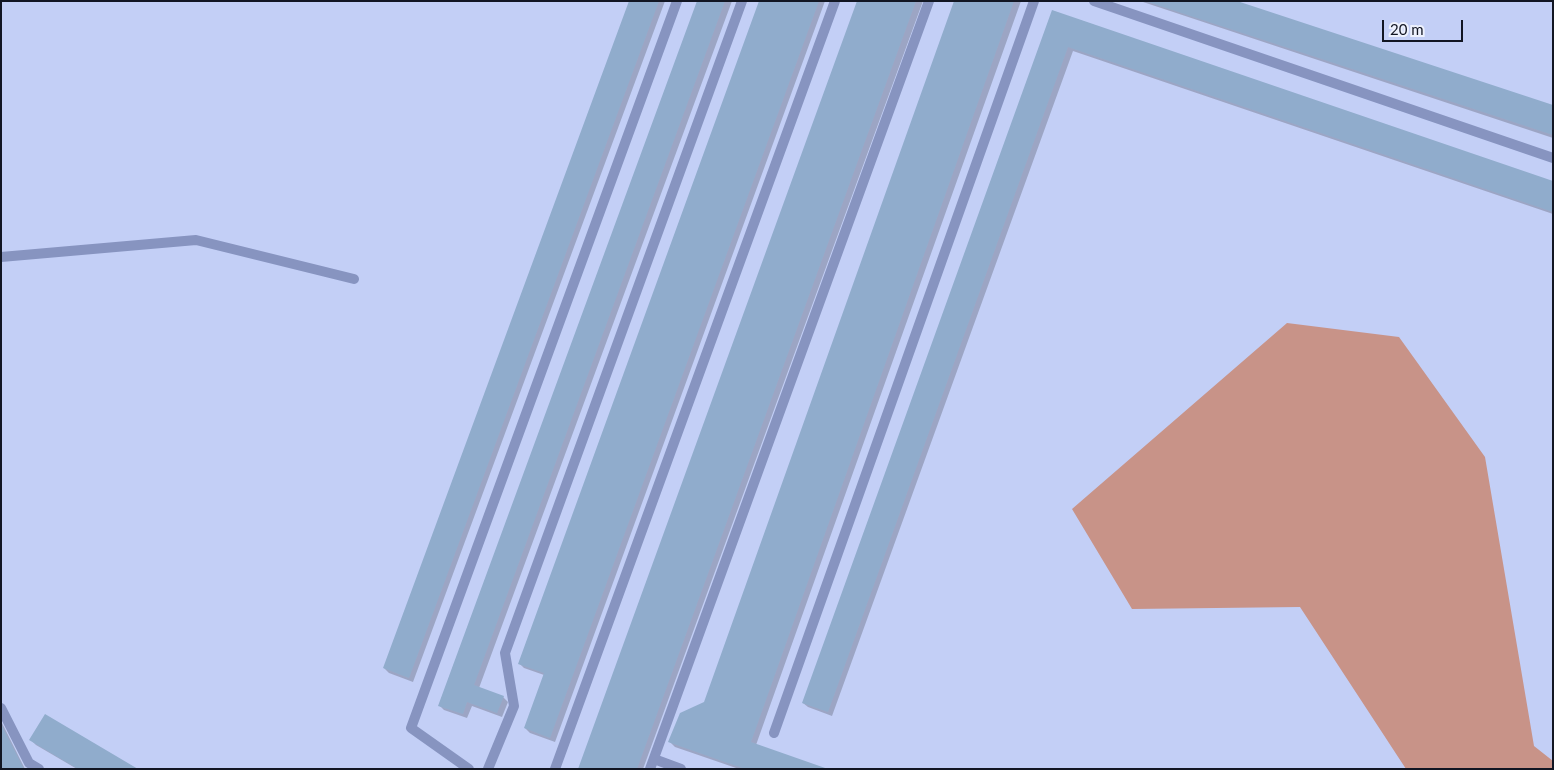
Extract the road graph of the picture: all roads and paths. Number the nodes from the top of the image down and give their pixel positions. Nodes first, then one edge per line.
1 (677, 1) edge
2 (742, 1) edge
3 (835, 1) edge
4 (929, 1) edge
5 (1034, 1) edge
6 (1094, 1) edge
7 (1553, 158) edge
8 (1, 257) edge
9 (354, 279) dead end
10 (1, 708) edge
11 (774, 733) dead end
12 (652, 764) edge
13 (30, 766) edge
14 (39, 769) edge
15 (469, 769) edge
16 (488, 769) edge
17 (555, 769) edge
18 (681, 769) edge

1 - 15 lane
2 - 16 lane
3 - 17 lane
4 - 12 lane
5 - 11 lane
6 - 7 lane
8 - 9 lane
10 - 13 lane
12 - 18 lane
13 - 14 lane

